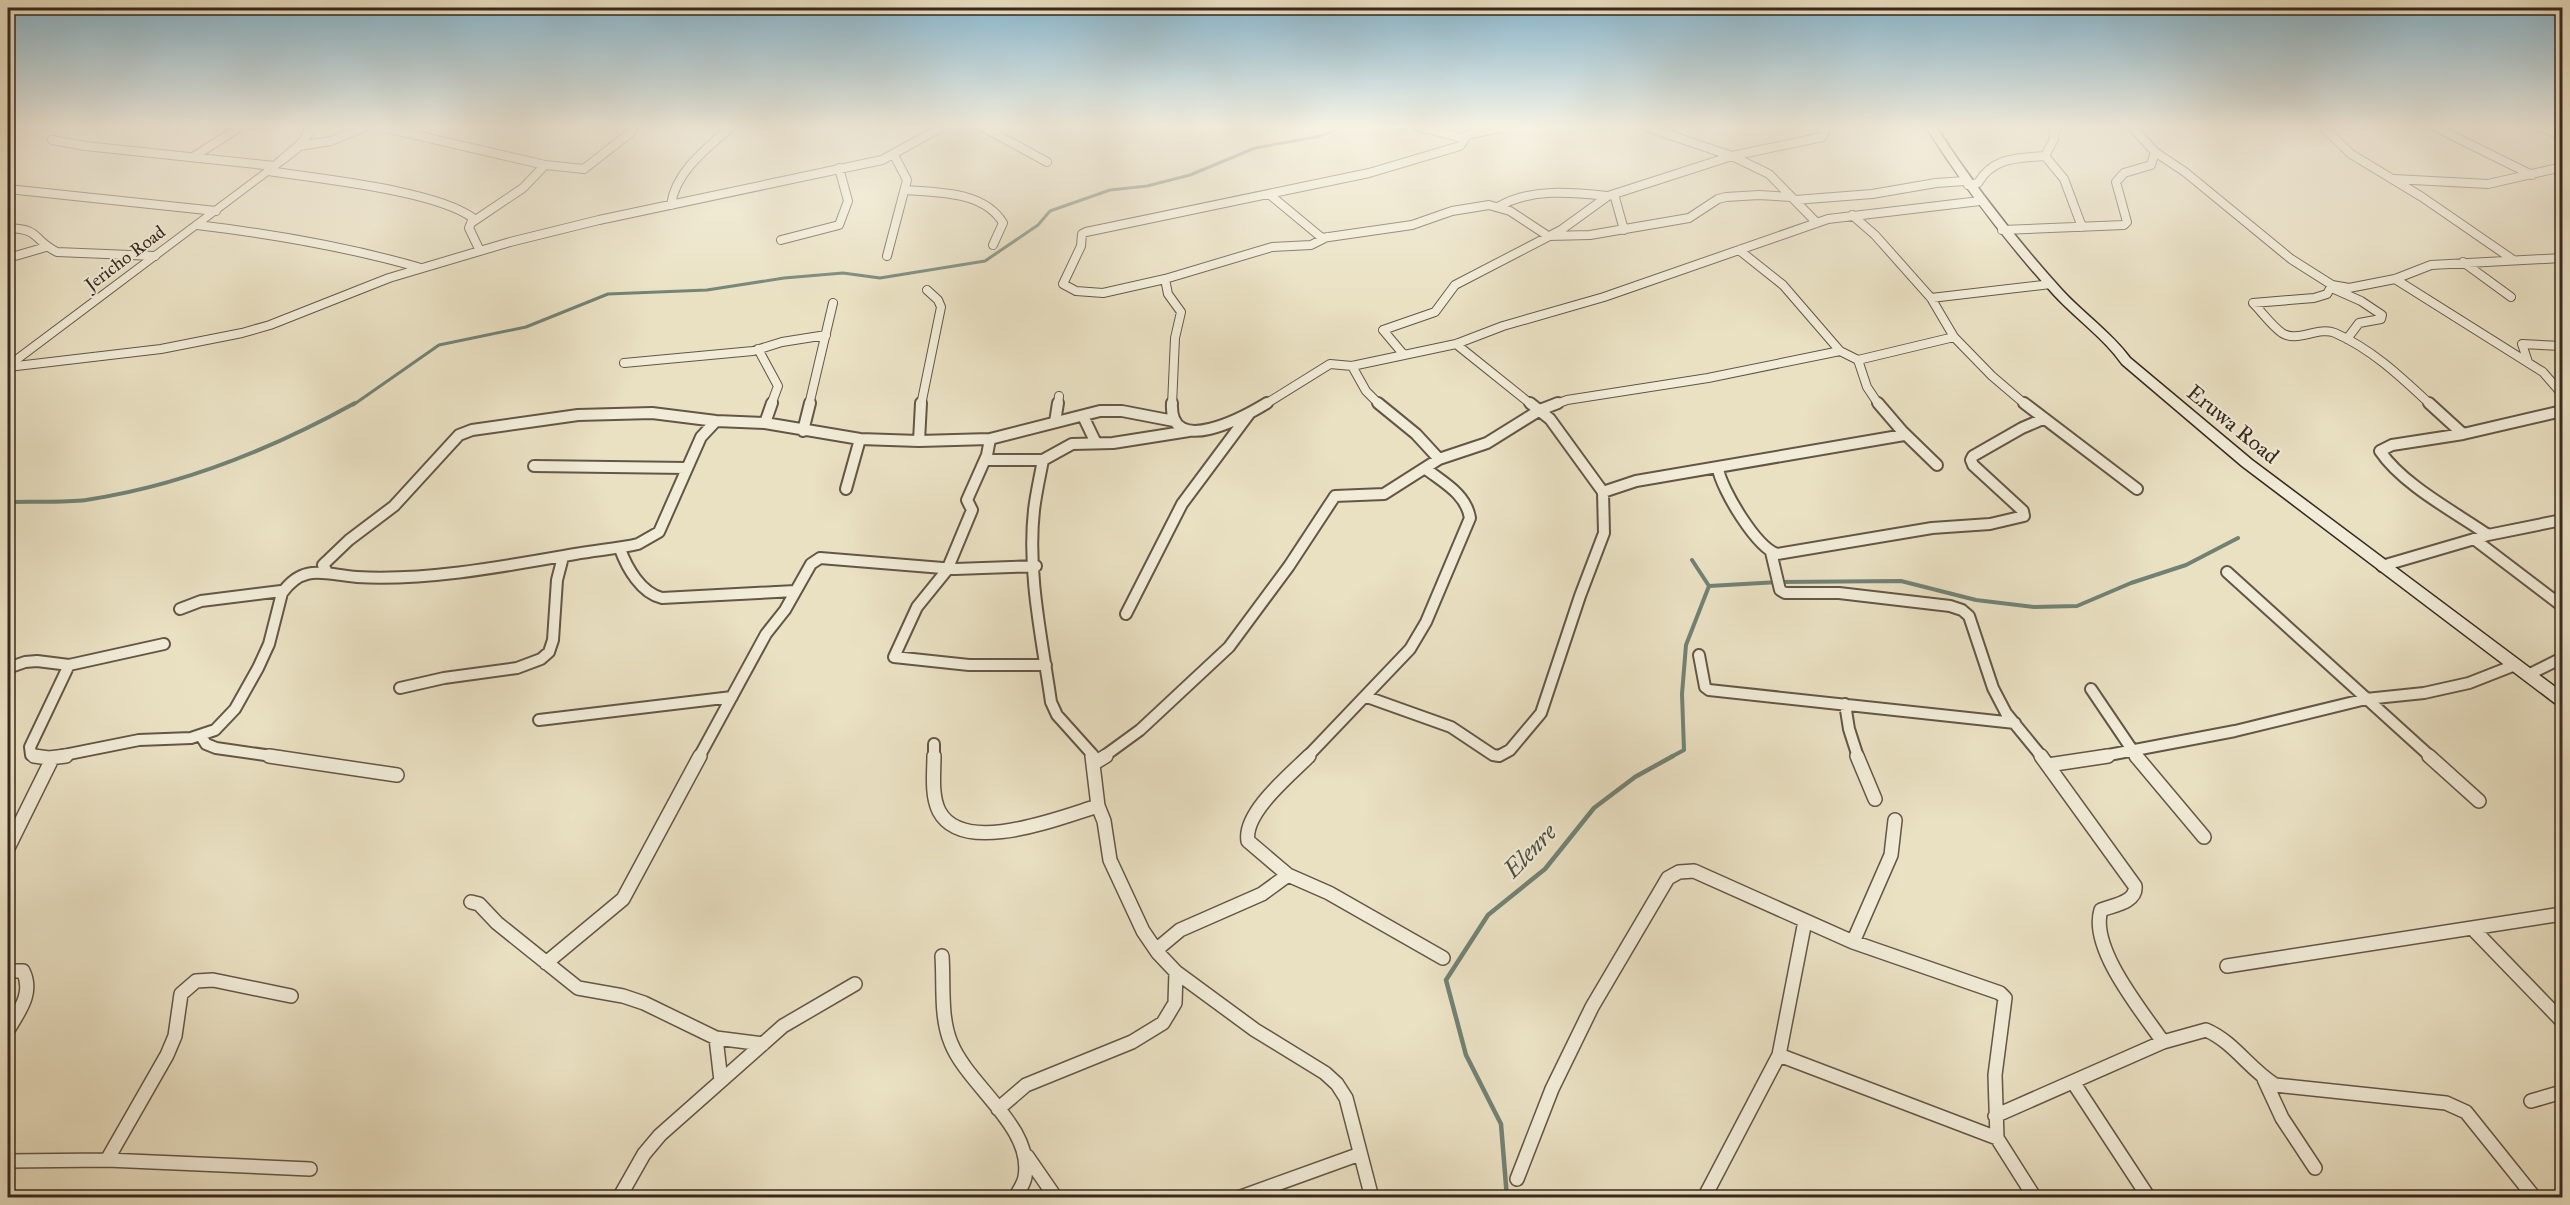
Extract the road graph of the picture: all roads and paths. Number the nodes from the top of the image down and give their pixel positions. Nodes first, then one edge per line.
1 (252, 183) edge
2 (345, 183) edge
3 (526, 183) edge
4 (677, 183) edge
5 (780, 183) edge
6 (843, 183) edge
7 (907, 183) edge
8 (1320, 183) edge
9 (1648, 183) edge
10 (1778, 183) edge
11 (1935, 183) edge
12 (1967, 183) edge
13 (2066, 183) edge
14 (2116, 183) edge
15 (2199, 183) edge
16 (2399, 183) edge
17 (2473, 183) edge
18 (2492, 183) edge
19 (8, 189) edge
20 (906, 190) junction
21 (1269, 194) junction
22 (1611, 195) junction
23 (1793, 199) junction
24 (1980, 201) junction
25 (671, 205) junction
26 (1498, 207) junction
27 (216, 211) junction
28 (1852, 215) junction
29 (471, 223) junction
30 (1817, 223) junction
31 (197, 225) junction
32 (2082, 227) junction
33 (8, 228) edge
34 (1624, 230) junction
35 (2002, 230) junction
36 (1548, 236) junction
37 (1327, 237) junction
38 (781, 240) dead end
39 (993, 245) dead end
40 (46, 247) junction
41 (1739, 250) junction
42 (480, 251) junction
43 (155, 256) junction
44 (887, 256) dead end
45 (8, 258) edge
46 (2558, 258) edge
47 (2512, 259) junction
48 (2463, 262) junction
49 (2562, 267) edge
50 (421, 268) junction
51 (1165, 279) junction
52 (2396, 279) junction
53 (2051, 284) junction
54 (2332, 286) junction
55 (927, 290) dead end
56 (2511, 297) dead end
57 (1931, 298) junction
58 (833, 303) dead end
59 (826, 335) junction
60 (1954, 337) junction
61 (2347, 339) junction
62 (1456, 344) junction
63 (2562, 346) edge
64 (758, 349) junction
65 (1840, 351) junction
66 (1404, 355) junction
67 (1858, 360) junction
68 (2528, 362) junction
69 (624, 363) dead end
70 (1352, 366) junction
71 (8, 367) edge
72 (2562, 391) edge
73 (1059, 396) dead end
74 (1540, 410) junction
75 (2562, 411) edge
76 (1249, 414) junction
77 (1083, 416) junction
78 (2043, 419) junction
79 (716, 421) junction
80 (1174, 421) junction
81 (1055, 422) junction
82 (765, 423) junction
83 (803, 431) junction
84 (1189, 431) junction
85 (2463, 434) junction
86 (1905, 435) junction
87 (860, 439) junction
88 (990, 439) junction
89 (919, 441) junction
90 (1095, 441) junction
91 (1439, 459) junction
92 (986, 460) junction
93 (1043, 460) junction
94 (1937, 465) dead end
95 (534, 466) dead end
96 (687, 468) junction
97 (1426, 469) junction
98 (1718, 469) junction
99 (846, 489) dead end
100 (2137, 489) dead end
101 (1603, 492) junction
102 (2562, 520) edge
103 (2488, 535) junction
104 (2474, 538) junction
105 (620, 549) junction
106 (1771, 552) junction
107 (563, 557) junction
108 (1036, 566) junction
109 (2382, 566) junction
110 (326, 570) junction
111 (947, 570) junction
112 (2227, 572) dead end
113 (281, 591) junction
114 (795, 591) junction
115 (2562, 606) edge
116 (180, 609) dead end
117 (1126, 614) dead end
118 (164, 644) dead end
119 (1699, 654) dead end
120 (2562, 658) edge
121 (69, 665) junction
122 (1046, 665) junction
123 (2515, 665) junction
124 (8, 668) edge
125 (2528, 675) junction
126 (400, 688) dead end
127 (2091, 689) dead end
128 (732, 697) junction
129 (1367, 697) junction
130 (2366, 699) junction
131 (2562, 700) edge
132 (1845, 704) junction
133 (539, 720) dead end
134 (2015, 723) junction
135 (201, 736) junction
136 (934, 744) dead end
137 (2133, 752) junction
138 (57, 757) junction
139 (1093, 764) junction
140 (2048, 765) junction
141 (397, 774) dead end
142 (1875, 799) dead end
143 (2479, 801) dead end
144 (1098, 806) junction
145 (1896, 820) dead end
146 (11, 832) edge
147 (2204, 837) dead end
148 (8, 848) edge
149 (1288, 875) junction
150 (471, 902) dead end
151 (2562, 914) edge
152 (1805, 921) junction
153 (2472, 928) junction
154 (1853, 942) junction
155 (1156, 950) junction
156 (942, 956) dead end
157 (1443, 958) dead end
158 (546, 963) junction
159 (2227, 966) dead end
160 (8, 971) edge
161 (1176, 972) junction
162 (855, 984) dead end
163 (291, 996) dead end
164 (2562, 1021) edge
165 (8, 1030) edge
166 (716, 1038) junction
167 (2163, 1042) junction
168 (763, 1044) junction
169 (1779, 1055) junction
170 (2264, 1080) junction
171 (721, 1081) junction
172 (2073, 1082) junction
173 (2562, 1092) edge
174 (2531, 1101) dead end
175 (998, 1108) junction
176 (1995, 1116) junction
177 (1997, 1138) junction
178 (1025, 1153) junction
179 (1360, 1154) junction
180 (107, 1160) junction
181 (8, 1161) edge
182 (2315, 1168) dead end
183 (310, 1169) dead end
184 (1517, 1179) dead end
185 (619, 1197) edge
186 (1015, 1197) edge
187 (1056, 1197) edge
188 (1238, 1197) edge
189 (1372, 1197) edge
190 (1704, 1197) edge
191 (2035, 1197) edge
192 (2149, 1197) edge
193 (2535, 1197) edge

1 - 27 street, Jericho Road
2 - 29 street
3 - 29 street
4 - 25 street
5 - 25 street
6 - 38 street
7 - 20 street
8 - 21 street
9 - 22 street
10 - 23 street
11 - 23 street
12 - 24 main road, Eruwa Road
13 - 32 street
14 - 32 street
15 - 54 street
16 - 47 street
17 - 18 street
19 - 27 street
20 - 39 street
20 - 44 street
21 - 37 street
21 - 51 street
22 - 26 street
22 - 34 street
22 - 36 street
23 - 30 street
23 - 34 street
24 - 28 street
24 - 35 main road, Eruwa Road
25 - 42 street
26 - 36 street
26 - 37 street
27 - 31 street, Jericho Road
28 - 30 street
28 - 57 street
29 - 42 street
30 - 41 street
31 - 43 street, Jericho Road
31 - 50 street
32 - 35 street
33 - 40 street
34 - 36 street
35 - 53 main road, Eruwa Road
36 - 66 street
37 - 51 street
40 - 43 street
40 - 45 street
41 - 62 street
41 - 65 street
42 - 50 street
43 - 71 street, Jericho Road
46 - 47 street
46 - 49 street
47 - 48 street
48 - 52 street
48 - 56 street
50 - 71 street
51 - 80 street
52 - 54 street
52 - 68 street
53 - 57 street
53 - 109 main road, Eruwa Road
54 - 61 street
54 - 61 street
55 - 89 street
57 - 60 street
58 - 59 street
59 - 64 street
59 - 83 street
60 - 67 street
60 - 78 street
61 - 85 street
62 - 66 street
62 - 74 street
63 - 68 street
64 - 69 street
64 - 82 street
65 - 67 street
65 - 74 street
66 - 70 street
67 - 86 street
68 - 72 street
70 - 76 street
70 - 91 street
73 - 81 street
74 - 91 street
74 - 101 street
75 - 85 street
76 - 84 street
76 - 117 street
77 - 80 street
77 - 81 street
77 - 90 street
78 - 100 street
78 - 106 street
79 - 82 street
79 - 96 street
79 - 110 street
80 - 84 street
81 - 88 street
82 - 83 street
83 - 87 street
84 - 90 street
85 - 103 street
86 - 94 street
86 - 98 street
87 - 89 street
87 - 99 street
88 - 89 street
88 - 92 street
90 - 93 street
91 - 97 street
92 - 93 street
92 - 111 street
93 - 108 street
95 - 96 street
96 - 105 street
97 - 129 street
97 - 139 street
98 - 101 street
98 - 106 street
101 - 129 street
102 - 103 street
103 - 104 street
104 - 109 street
104 - 115 street
105 - 107 street
105 - 114 street
106 - 134 street
107 - 110 street
107 - 126 street
108 - 111 street
108 - 122 street
109 - 123 main road, Eruwa Road
110 - 113 street
111 - 114 street
111 - 122 street
112 - 130 street
113 - 116 street
113 - 135 street
114 - 128 street
118 - 121 street
119 - 132 street
120 - 125 street
121 - 124 street
121 - 138 street
122 - 139 street
123 - 125 main road, Eruwa Road
123 - 130 street
125 - 131 main road, Eruwa Road
127 - 137 street
128 - 133 street
128 - 158 street
129 - 149 street
130 - 137 street
130 - 143 street
132 - 134 street
132 - 142 street
134 - 140 street
135 - 138 street
135 - 141 street
136 - 144 street
137 - 140 street
137 - 147 street
138 - 146 street
139 - 144 street
140 - 167 street
144 - 155 street
145 - 154 street
146 - 148 street
149 - 155 street
149 - 157 street
150 - 158 street
151 - 153 street
152 - 154 street
152 - 169 street
152 - 184 street
153 - 159 street
153 - 164 street
154 - 176 street
155 - 161 street
156 - 175 street
158 - 166 street
160 - 165 street
161 - 175 street
161 - 179 street
162 - 168 street
163 - 180 street
166 - 168 street
166 - 171 street
167 - 170 street
167 - 172 street
168 - 171 street
169 - 177 street
169 - 190 street
170 - 182 street
170 - 193 street
171 - 185 street
172 - 176 street
172 - 192 street
173 - 174 street
175 - 178 street
176 - 177 street
177 - 191 street
178 - 186 street
178 - 187 street
179 - 188 street
179 - 189 street
180 - 181 street
180 - 183 street

